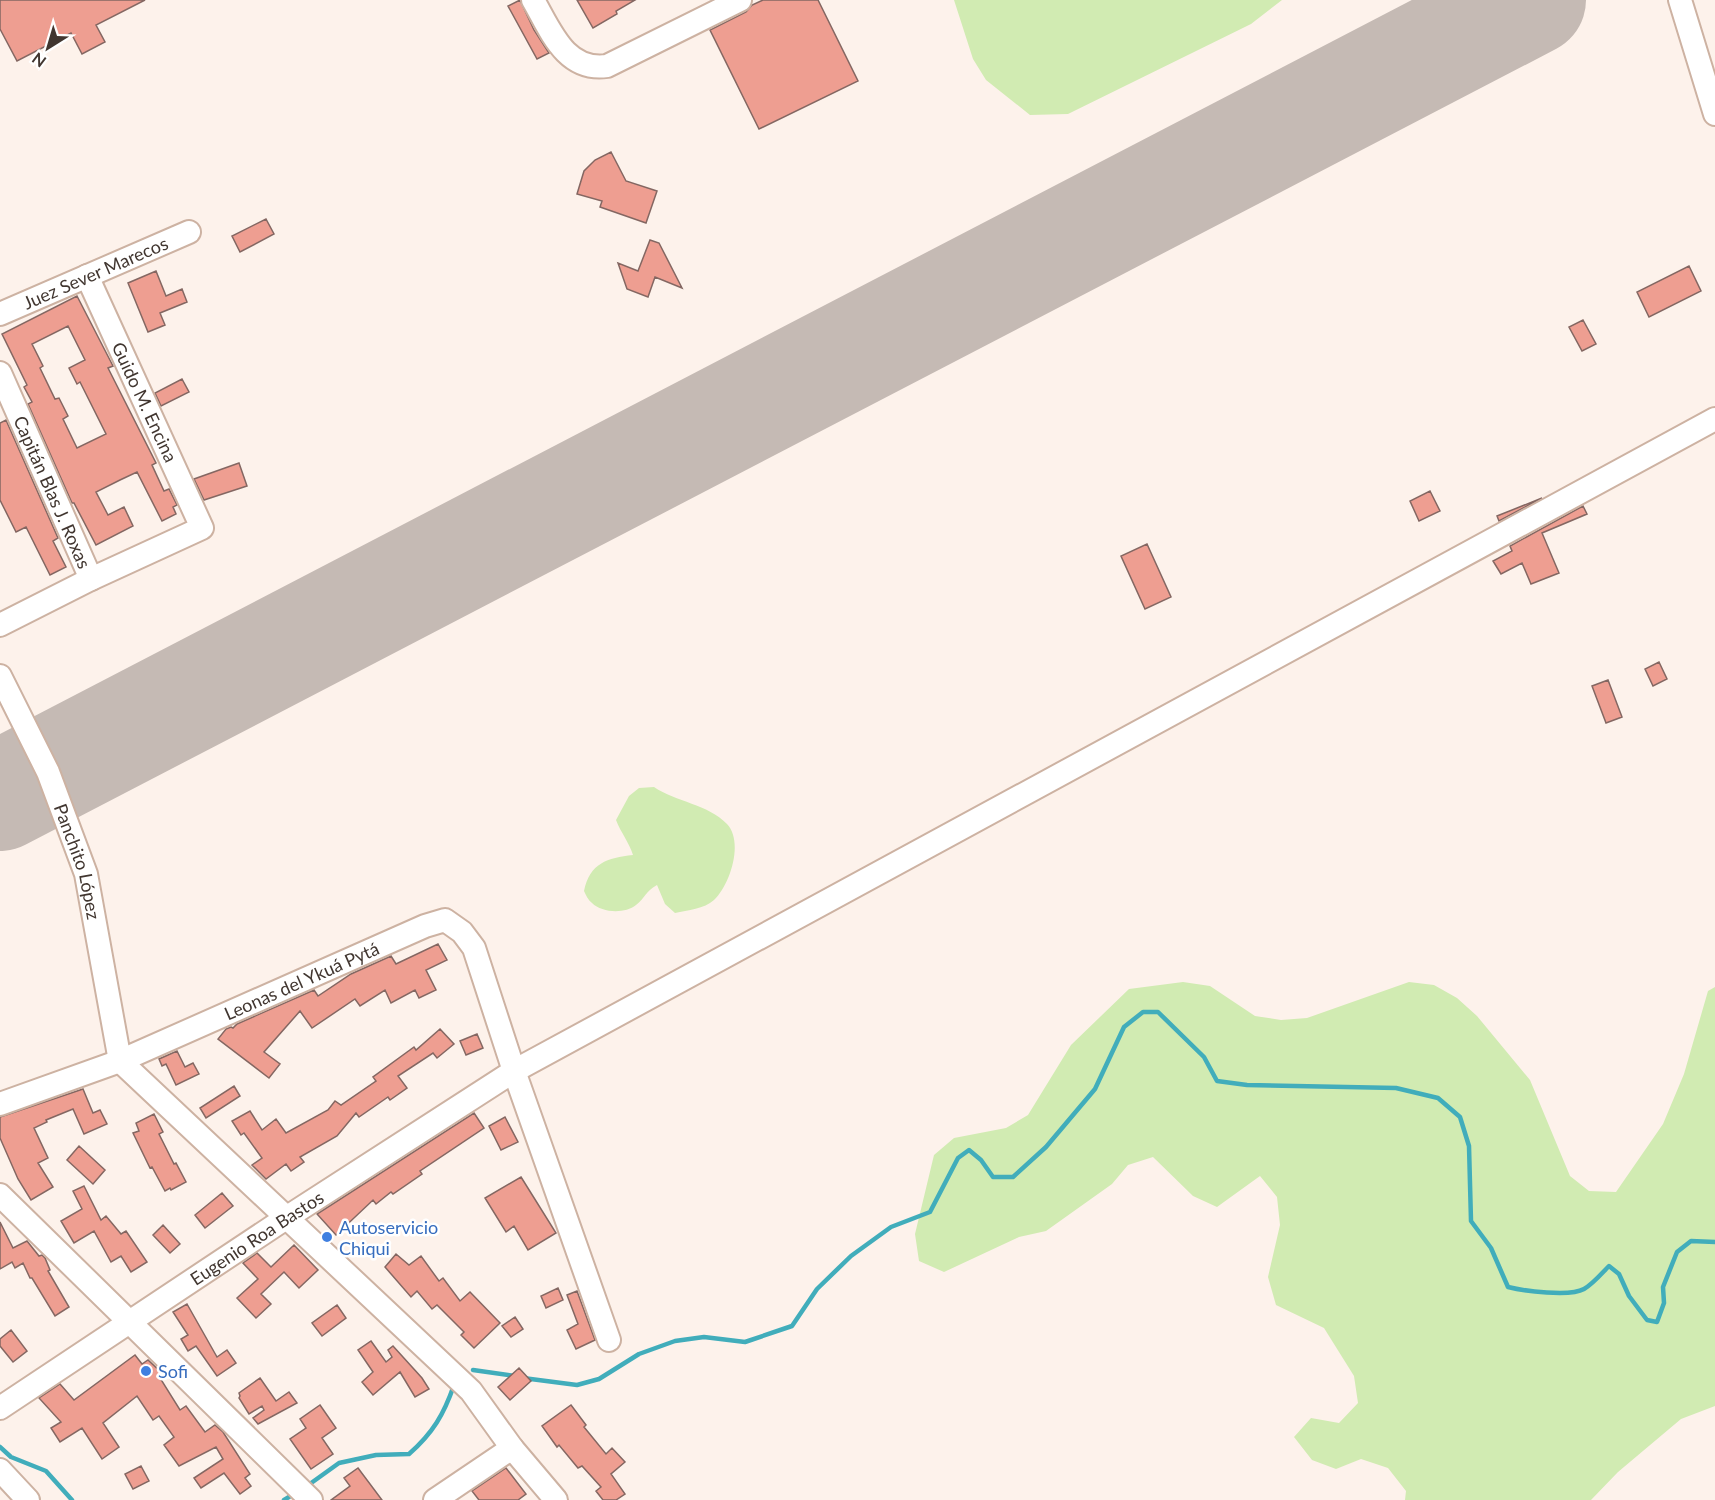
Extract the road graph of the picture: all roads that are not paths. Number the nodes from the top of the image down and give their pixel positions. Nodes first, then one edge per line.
1 (533, 0) edge
2 (740, 0) edge
3 (1680, 0) edge
4 (1715, 114) edge
5 (189, 232) dead end
6 (87, 276) junction
7 (0, 314) edge
8 (0, 374) edge
9 (1715, 419) edge
10 (91, 579) junction
11 (0, 626) edge
12 (0, 676) edge
13 (120, 1061) junction
14 (514, 1071) junction
15 (0, 1104) edge
16 (0, 1195) edge
17 (286, 1218) junction
18 (130, 1323) junction
19 (609, 1340) dead end
20 (0, 1408) edge
21 (512, 1448) junction
22 (0, 1470) edge
23 (28, 1500) edge
24 (311, 1500) edge
25 (435, 1500) edge
26 (556, 1500) edge

1 - 2 street
3 - 4 street
5 - 6 street, Juez Sever Marecos
6 - 7 street, Juez Sever Marecos
6 - 10 street, Guido M. Encina
8 - 10 street, Capitán Blas J. Roxas
9 - 14 street, Eugenio Roa Bastos
10 - 11 street
12 - 13 street, Panchito López
13 - 14 street, Leonas del Ykuá Pytá
13 - 15 street, Leonas del Ykuá Pytá
13 - 17 street
14 - 17 street, Eugenio Roa Bastos
14 - 19 street
16 - 18 street
17 - 18 street, Eugenio Roa Bastos
17 - 21 street
18 - 20 street, Eugenio Roa Bastos
18 - 24 street
21 - 25 street
21 - 26 street
22 - 23 street

